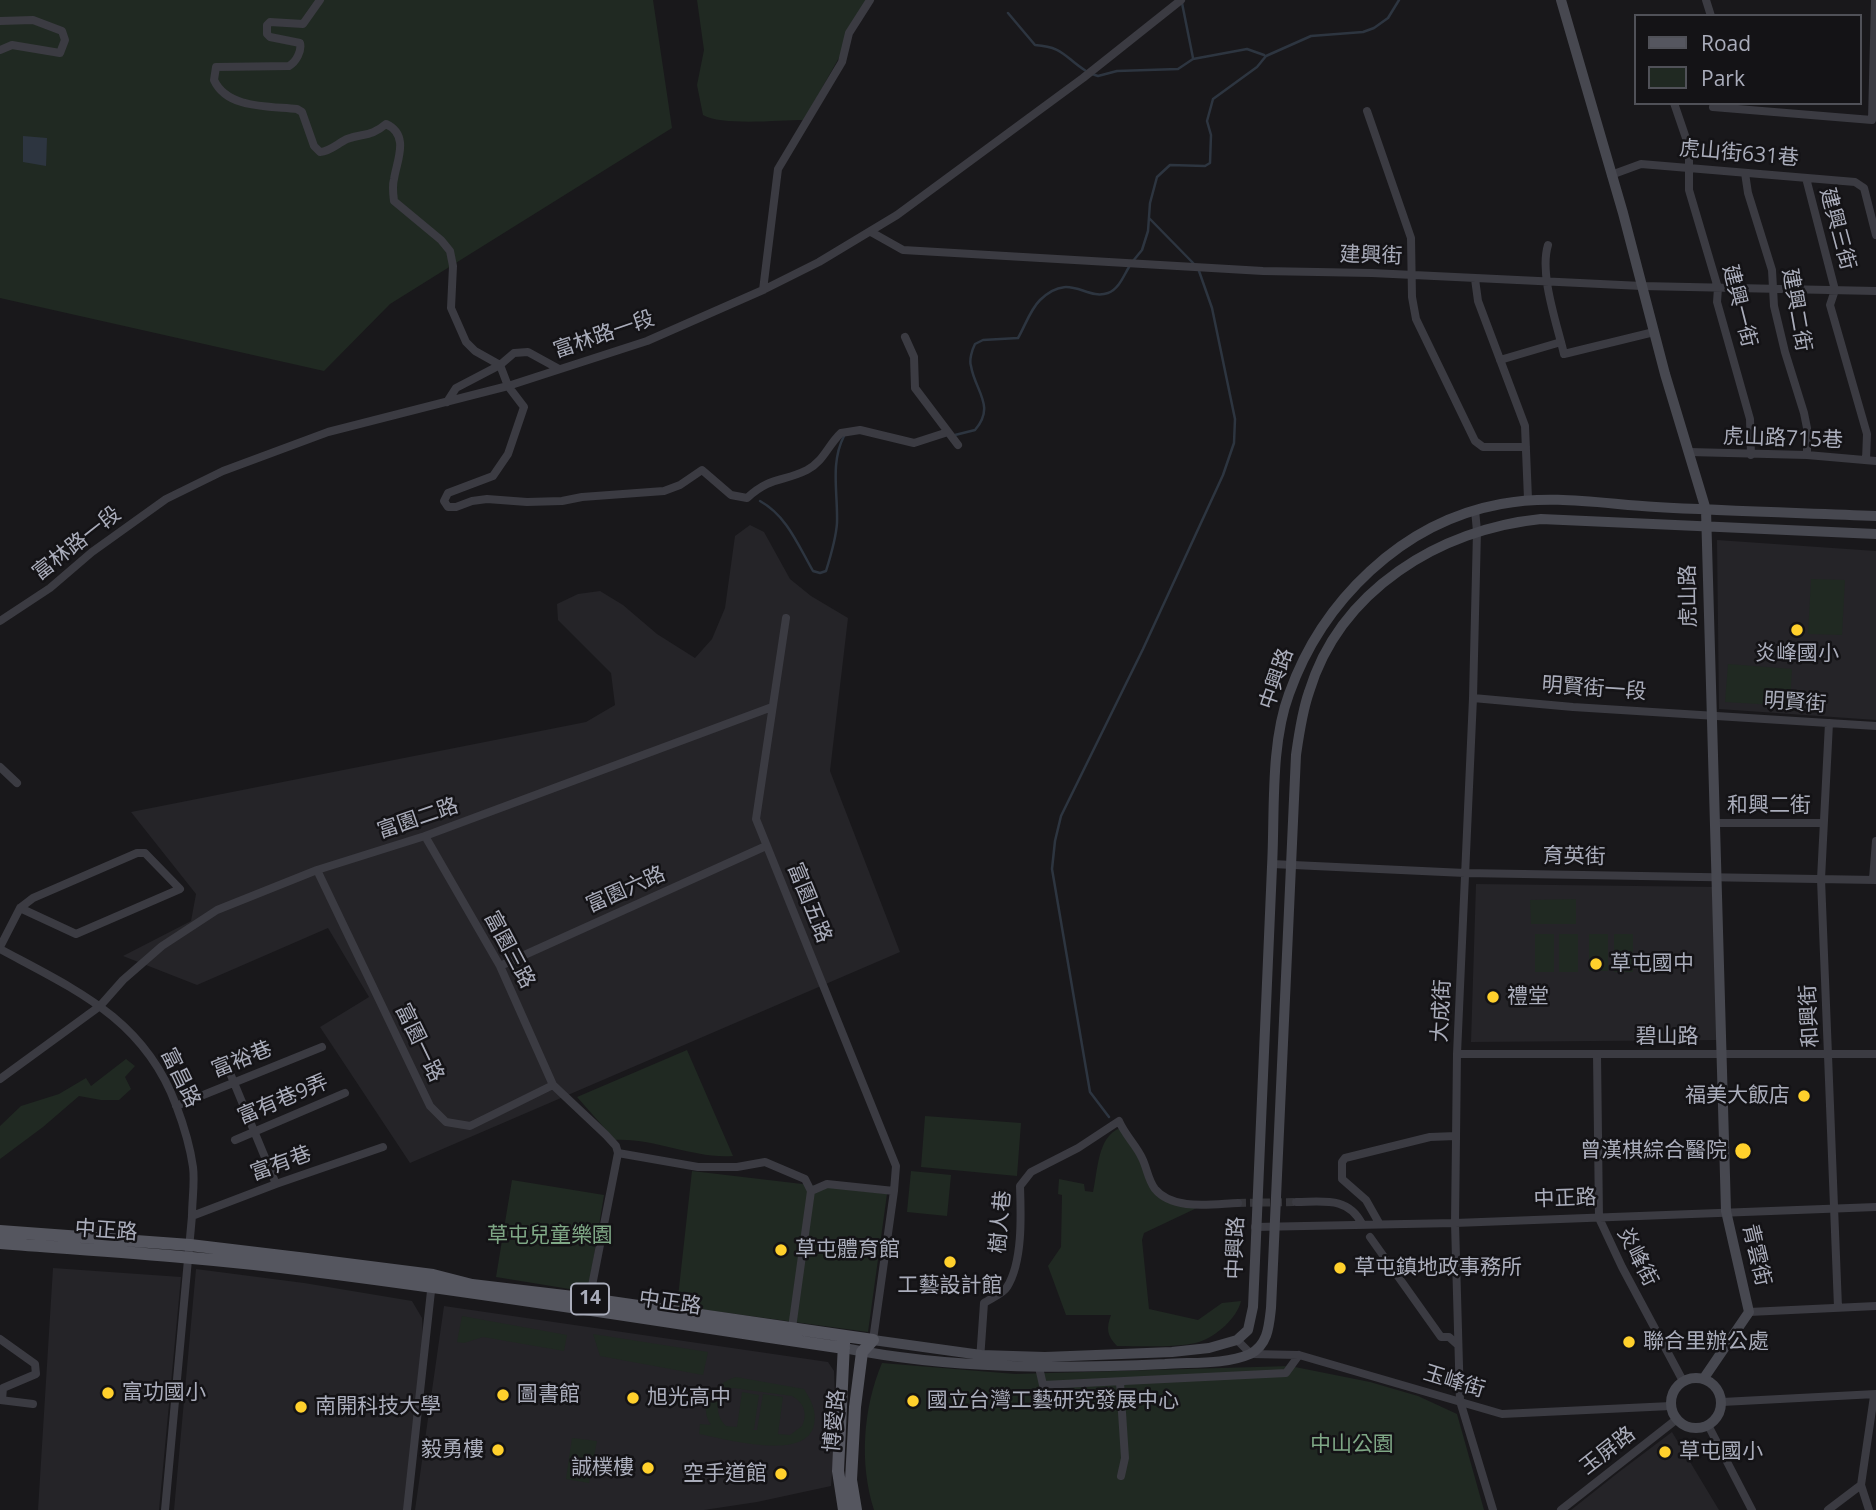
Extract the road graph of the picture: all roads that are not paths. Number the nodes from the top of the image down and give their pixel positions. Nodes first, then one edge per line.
1 (320, 0) edge
2 (870, 0) edge
3 (1181, 0) edge
4 (1561, 0) edge
5 (1875, 0) edge
6 (0, 21) edge
7 (0, 50) edge
8 (1675, 105) edge
9 (1740, 105) edge
10 (1713, 107) dead end
11 (1367, 111) dead end
12 (1688, 166) junction
13 (1745, 173) junction
14 (1611, 174) junction
15 (1806, 178) junction
16 (871, 232) junction
17 (1876, 235) edge
18 (1548, 245) dead end
19 (1411, 274) junction
20 (1475, 279) junction
21 (1547, 281) junction
22 (1642, 286) junction
23 (1718, 288) junction
24 (763, 290) junction
25 (1774, 290) junction
26 (1835, 290) junction
27 (1876, 291) edge
28 (1654, 332) junction
29 (905, 337) dead end
30 (1561, 342) junction
31 (1500, 360) junction
32 (500, 365) junction
33 (559, 369) junction
34 (508, 386) junction
35 (447, 402) junction
36 (1526, 447) junction
37 (1689, 452) junction
38 (1751, 455) junction
39 (1807, 455) junction
40 (1866, 460) junction
41 (1876, 461) edge
42 (1528, 499) junction
43 (1475, 510) junction
44 (1706, 510) junction
45 (1876, 516) edge
46 (1706, 526) junction
47 (1477, 531) junction
48 (1876, 534) edge
49 (786, 618) dead end
50 (0, 621) edge
51 (1474, 698) junction
52 (772, 706) junction
53 (1712, 715) junction
54 (1829, 723) junction
55 (1876, 726) edge
56 (0, 767) edge
57 (17, 783) dead end
58 (1715, 823) junction
59 (1823, 823) junction
60 (425, 836) junction
61 (1876, 841) edge
62 (766, 846) junction
63 (1291, 863) junction
64 (1272, 864) junction
65 (317, 870) junction
66 (1465, 873) junction
67 (1716, 877) junction
68 (1821, 879) junction
69 (1875, 880) edge
70 (20, 908) junction
71 (0, 948) edge
72 (500, 966) junction
73 (100, 1006) junction
74 (321, 1047) dead end
75 (1457, 1054) junction
76 (1597, 1054) junction
77 (1721, 1054) junction
78 (1829, 1054) junction
79 (1876, 1054) edge
80 (225, 1061) dead end
81 (0, 1079) edge
82 (234, 1083) junction
83 (553, 1085) junction
84 (345, 1093) dead end
85 (176, 1106) junction
86 (254, 1132) junction
87 (1456, 1136) junction
88 (235, 1140) dead end
89 (383, 1147) dead end
90 (618, 1153) junction
91 (276, 1184) junction
92 (811, 1191) junction
93 (894, 1191) junction
94 (1296, 1202) tunnel mouth
95 (1238, 1203) tunnel mouth
96 (1876, 1207) edge
97 (1835, 1208) junction
98 (1726, 1211) junction
99 (192, 1216) junction
100 (1599, 1218) junction
101 (1379, 1223) junction
102 (1455, 1223) junction
103 (1362, 1224) junction
104 (1255, 1227) junction
105 (1273, 1227) junction
106 (0, 1231) edge
107 (1370, 1237) dead end
108 (0, 1243) edge
109 (189, 1251) junction
110 (432, 1281) junction
111 (589, 1305) junction
112 (1876, 1306) edge
113 (1838, 1307) junction
114 (1749, 1312) junction
115 (792, 1328) junction
116 (0, 1339) edge
117 (873, 1340) junction
118 (1237, 1340) junction
119 (844, 1342) junction
120 (1458, 1345) junction
121 (862, 1352) junction
122 (1251, 1353) junction
123 (1299, 1355) junction
124 (980, 1360) junction
125 (1038, 1362) junction
126 (1704, 1378) junction
127 (1683, 1381) junction
128 (1120, 1382) junction
129 (1875, 1395) edge
130 (1, 1400) edge
131 (1460, 1401) junction
132 (1722, 1402) junction
133 (33, 1404) dead end
134 (1671, 1406) junction
135 (1677, 1419) junction
136 (1708, 1425) junction
137 (1121, 1476) dead end
138 (1861, 1485) junction
139 (165, 1510) edge
140 (407, 1510) edge
141 (844, 1510) edge
142 (856, 1510) edge
143 (1493, 1510) edge
144 (1561, 1510) edge
145 (1752, 1510) edge
146 (1828, 1510) edge
147 (1869, 1510) edge

1 - 32 street
2 - 24 street
3 - 16 street, 富林路一段
4 - 14 street, 虎山路
5 - 9 street
6 - 7 street
8 - 12 street, 建興一街
9 - 10 street
11 - 19 street
12 - 13 street, 虎山街631巷
12 - 14 street, 虎山街631巷
12 - 23 street, 建興一街
13 - 15 street, 虎山街631巷
13 - 25 street, 建興二街
14 - 22 street, 虎山路
15 - 17 street, 虎山街631巷
15 - 26 street, 建興三街
16 - 19 street, 建興街
16 - 24 street, 富林路一段
18 - 21 street
19 - 20 street, 建興街
19 - 36 street
20 - 21 street, 建興街
20 - 31 street
21 - 22 street, 建興街
21 - 30 street
22 - 23 street, 建興街
22 - 28 street, 虎山路
23 - 25 street, 建興街
23 - 38 street, 建興一街
24 - 33 street, 富林路一段
25 - 26 street, 建興街
25 - 39 street, 建興二街
26 - 27 street, 建興街
26 - 40 street, 建興三街
28 - 30 street
28 - 37 street, 虎山路
29 - 34 street
30 - 31 street
31 - 36 street
32 - 33 street
32 - 34 street
32 - 35 street
33 - 34 street, 富林路一段
34 - 35 street, 富林路一段
35 - 50 street, 富林路一段
36 - 42 street
37 - 38 street, 虎山路715巷
37 - 44 street, 虎山路
38 - 39 street, 虎山路715巷
39 - 40 street, 虎山路715巷
40 - 41 street, 虎山路715巷
42 - 43 street, 中興路
42 - 44 street, 中興路
43 - 47 street, 大成街
43 - 64 street, 中興路
44 - 45 street, 中興路
44 - 46 street, 虎山路
46 - 47 street, 中興路
46 - 48 street, 中興路
46 - 53 street, 虎山路
47 - 51 street, 大成街
47 - 63 street, 中興路
49 - 52 street, 富園五路
51 - 53 street, 明賢街一段
51 - 66 street, 大成街
52 - 60 street, 富園二路
52 - 62 street, 富園五路
53 - 54 street, 明賢街
53 - 58 street, 虎山路
54 - 55 street, 明賢街
54 - 59 street, 和興街
56 - 57 street
58 - 59 street, 和興二街
58 - 67 street, 虎山路
59 - 68 street, 和興街
60 - 65 street, 富園二路
60 - 72 street, 富園三路
61 - 69 street
62 - 72 street, 富園六路
62 - 93 street, 富園五路
63 - 64 street, 育英街
63 - 66 street, 育英街
63 - 105 street, 中興路
64 - 104 street, 中興路
65 - 73 street, 富園二路
65 - 83 street, 富園一路
66 - 67 street, 育英街
66 - 75 street, 大成街
67 - 68 street, 育英街
67 - 77 street, 虎山路
68 - 69 street, 育英街
68 - 78 street, 和興街
70 - 70 street
70 - 71 street
71 - 73 street, 富昌路
72 - 83 street, 富園三路
73 - 81 street, 富園二路
73 - 85 street, 富昌路
74 - 82 street, 富裕巷
75 - 76 street, 碧山路
75 - 87 street, 大成街
76 - 77 street, 碧山路
76 - 100 street, 炎峰街
77 - 78 street, 碧山路
77 - 98 street, 虎山路
78 - 79 street, 碧山路
78 - 97 street, 和興街
80 - 82 street
82 - 85 street, 富裕巷
82 - 86 street
83 - 90 street
84 - 86 street, 富有巷9弄
85 - 99 street, 富昌路
86 - 88 street, 富有巷9弄
86 - 91 street
87 - 101 street
87 - 102 street, 大成街
89 - 91 street, 富有巷
90 - 92 street
90 - 111 street
91 - 99 street, 富有巷
92 - 93 street
92 - 115 street
93 - 117 street, 富園五路
94 - 103 street
95 - 124 street, 樹人巷
96 - 97 street, 中正路
97 - 98 street, 中正路
97 - 113 street, 和興街
98 - 100 street, 中正路
98 - 114 street, 青雲街
99 - 109 street, 富昌路
100 - 102 street, 中正路
100 - 127 street, 炎峰街
101 - 102 street, 中正路
101 - 103 street, 中正路
102 - 120 street, 大成街
103 - 105 street, 中正路
104 - 105 street, 中正路
104 - 118 street, 中興路
105 - 122 street, 中興路
106 - 109 main road, 中正路 / 14
107 - 120 street
108 - 109 main road, 中正路 / 14
109 - 110 main road, 中正路 / 14
109 - 139 street, 富昌路
110 - 111 main road, 中正路 / 14
110 - 140 street
111 - 115 main road, 中正路 / 14
111 - 119 main road, 中正路 / 14
112 - 113 street
113 - 114 street
114 - 126 street, 青雲街
115 - 119 main road, 中正路 / 14
116 - 130 street
117 - 119 main road, 中正路 / 14
117 - 121 main road
117 - 124 street, 中正路
118 - 122 street
118 - 125 street, 中正路
119 - 121 street, 中正路
119 - 141 main road, 博愛路
120 - 131 street, 大成街
121 - 124 street, 中正路
121 - 142 main road, 博愛路
122 - 123 street, 玉峰街
122 - 125 street, 中正路
123 - 128 street
123 - 131 street, 玉峰街
124 - 125 street, 中正路
125 - 128 street
126 - 127 street
126 - 132 street
127 - 134 street
128 - 137 street
129 - 132 street
129 - 138 street
130 - 133 street
131 - 134 street, 玉峰街
131 - 143 street, 大成街
132 - 136 street
134 - 135 street
135 - 136 street
135 - 144 street, 玉屏路
136 - 145 street
138 - 146 street
138 - 147 street

